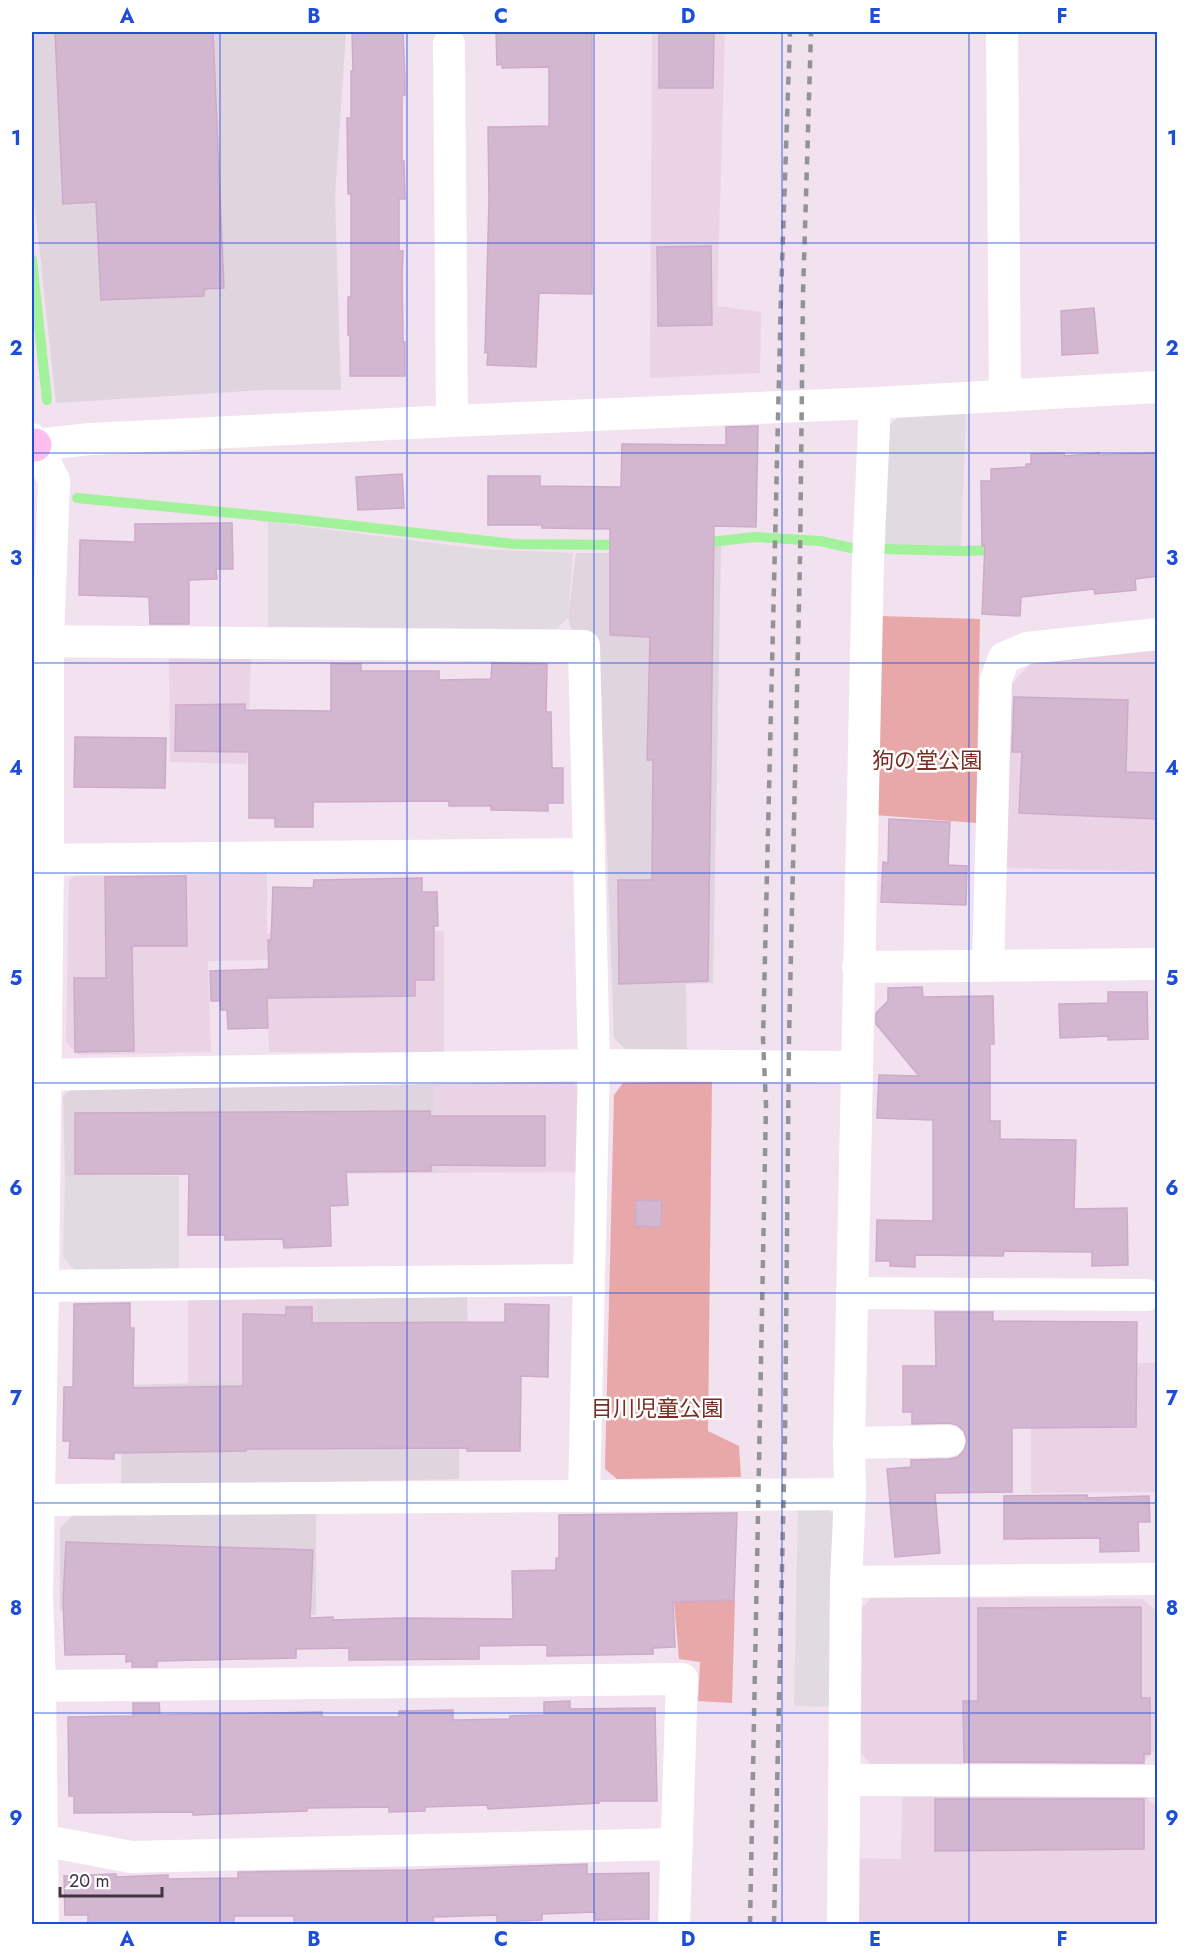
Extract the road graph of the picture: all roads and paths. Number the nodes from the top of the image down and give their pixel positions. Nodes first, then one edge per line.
1 (1002, 32) edge
2 (449, 44) dead end
3 (1158, 387) edge
4 (1005, 395) junction
5 (875, 403) junction
6 (452, 421) junction
7 (33, 443) edge
8 (1158, 634) edge
9 (40, 641) edge
10 (589, 854) junction
11 (40, 860) edge
12 (1158, 964) edge
13 (988, 966) junction
14 (858, 967) junction
15 (594, 1065) junction
16 (857, 1067) junction
17 (38, 1075) edge
18 (589, 1280) junction
19 (37, 1286) edge
20 (852, 1293) junction
21 (1146, 1295) dead end
22 (949, 1441) dead end
23 (849, 1443) junction
24 (850, 1494) junction
25 (584, 1496) junction
26 (39, 1500) junction
27 (1158, 1579) edge
28 (846, 1582) junction
29 (34, 1595) edge
30 (40, 1686) junction
31 (845, 1780) junction
32 (1158, 1780) edge
33 (41, 1840) junction
34 (677, 1844) junction
35 (43, 1924) edge
36 (674, 1924) edge
37 (843, 1924) edge

1 - 4 street
2 - 6 street
3 - 4 street
4 - 5 street
5 - 6 street
5 - 14 street
6 - 7 street
7 - 9 street
8 - 13 street
9 - 10 street
9 - 11 street
10 - 11 street
10 - 15 street
11 - 17 street
12 - 13 street
13 - 14 street
14 - 16 street
15 - 16 street
15 - 17 street
15 - 18 street
16 - 20 street
17 - 19 street
18 - 19 street
18 - 25 street
19 - 26 street
20 - 21 street
20 - 23 street
22 - 23 street
23 - 24 street
24 - 25 street
24 - 28 street
25 - 26 street
26 - 29 street
27 - 28 street
28 - 31 street
29 - 30 street
30 - 33 street
30 - 34 street
31 - 32 street
31 - 37 street
33 - 34 street
33 - 35 street
34 - 36 street

